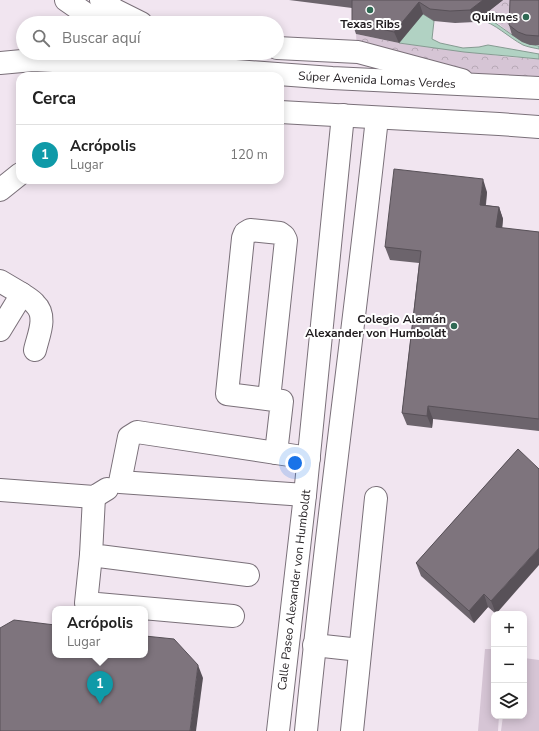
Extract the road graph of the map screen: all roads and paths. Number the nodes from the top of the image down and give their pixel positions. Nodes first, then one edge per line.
1 (66, 0) edge
2 (101, 0) edge
3 (89, 16) edge
4 (127, 16) edge
5 (284, 48) edge
6 (178, 60) edge
7 (0, 63) edge
8 (196, 68) junction
9 (250, 72) edge
10 (284, 74) edge
11 (484, 86) junction
12 (539, 88) edge
13 (284, 112) edge
14 (343, 115) junction
15 (377, 118) junction
16 (499, 124) junction
17 (539, 127) edge
18 (539, 140) edge
19 (16, 177) edge
20 (0, 190) edge
21 (335, 208) junction
22 (367, 210) junction
23 (0, 281) edge
24 (22, 294) junction
25 (0, 330) edge
26 (35, 350) dead end
27 (269, 399) junction
28 (276, 453) junction
29 (309, 458) junction
30 (120, 482) junction
31 (0, 490) edge
32 (305, 495) junction
33 (94, 496) junction
34 (376, 498) dead end
35 (90, 556) junction
36 (248, 575) dead end
37 (120, 606) edge
38 (148, 608) edge
39 (233, 616) dead end
40 (314, 645) junction
41 (360, 650) junction
42 (308, 706) junction
43 (281, 708) junction
44 (278, 731) edge
45 (306, 731) edge
46 (352, 731) edge

1 - 3 street
2 - 4 street
5 - 11 street
6 - 8 street
7 - 8 street, Súper Avenida Lomas Verdes
8 - 9 street, Súper Avenida Lomas Verdes
10 - 11 street, Súper Avenida Lomas Verdes
11 - 12 street, Súper Avenida Lomas Verdes
13 - 14 street
14 - 15 street
14 - 21 street, Calle Paseo Alexander von Humboldt
15 - 16 street
15 - 22 street
16 - 17 street
16 - 18 street
19 - 20 street
21 - 22 street
21 - 29 street, Calle Paseo Alexander von Humboldt
22 - 40 street
23 - 24 street
24 - 25 street
24 - 26 street
27 - 27 street
27 - 28 street
28 - 29 street
28 - 30 street
29 - 32 street, Calle Paseo Alexander von Humboldt
30 - 32 street
30 - 33 street
31 - 33 street
32 - 43 street, Calle Paseo Alexander von Humboldt
33 - 35 street
34 - 41 street
35 - 36 street
35 - 37 street
38 - 39 street
40 - 41 street
40 - 42 street
41 - 46 street
42 - 43 street
42 - 45 street
43 - 44 street, Calle Paseo Alexander von Humboldt

